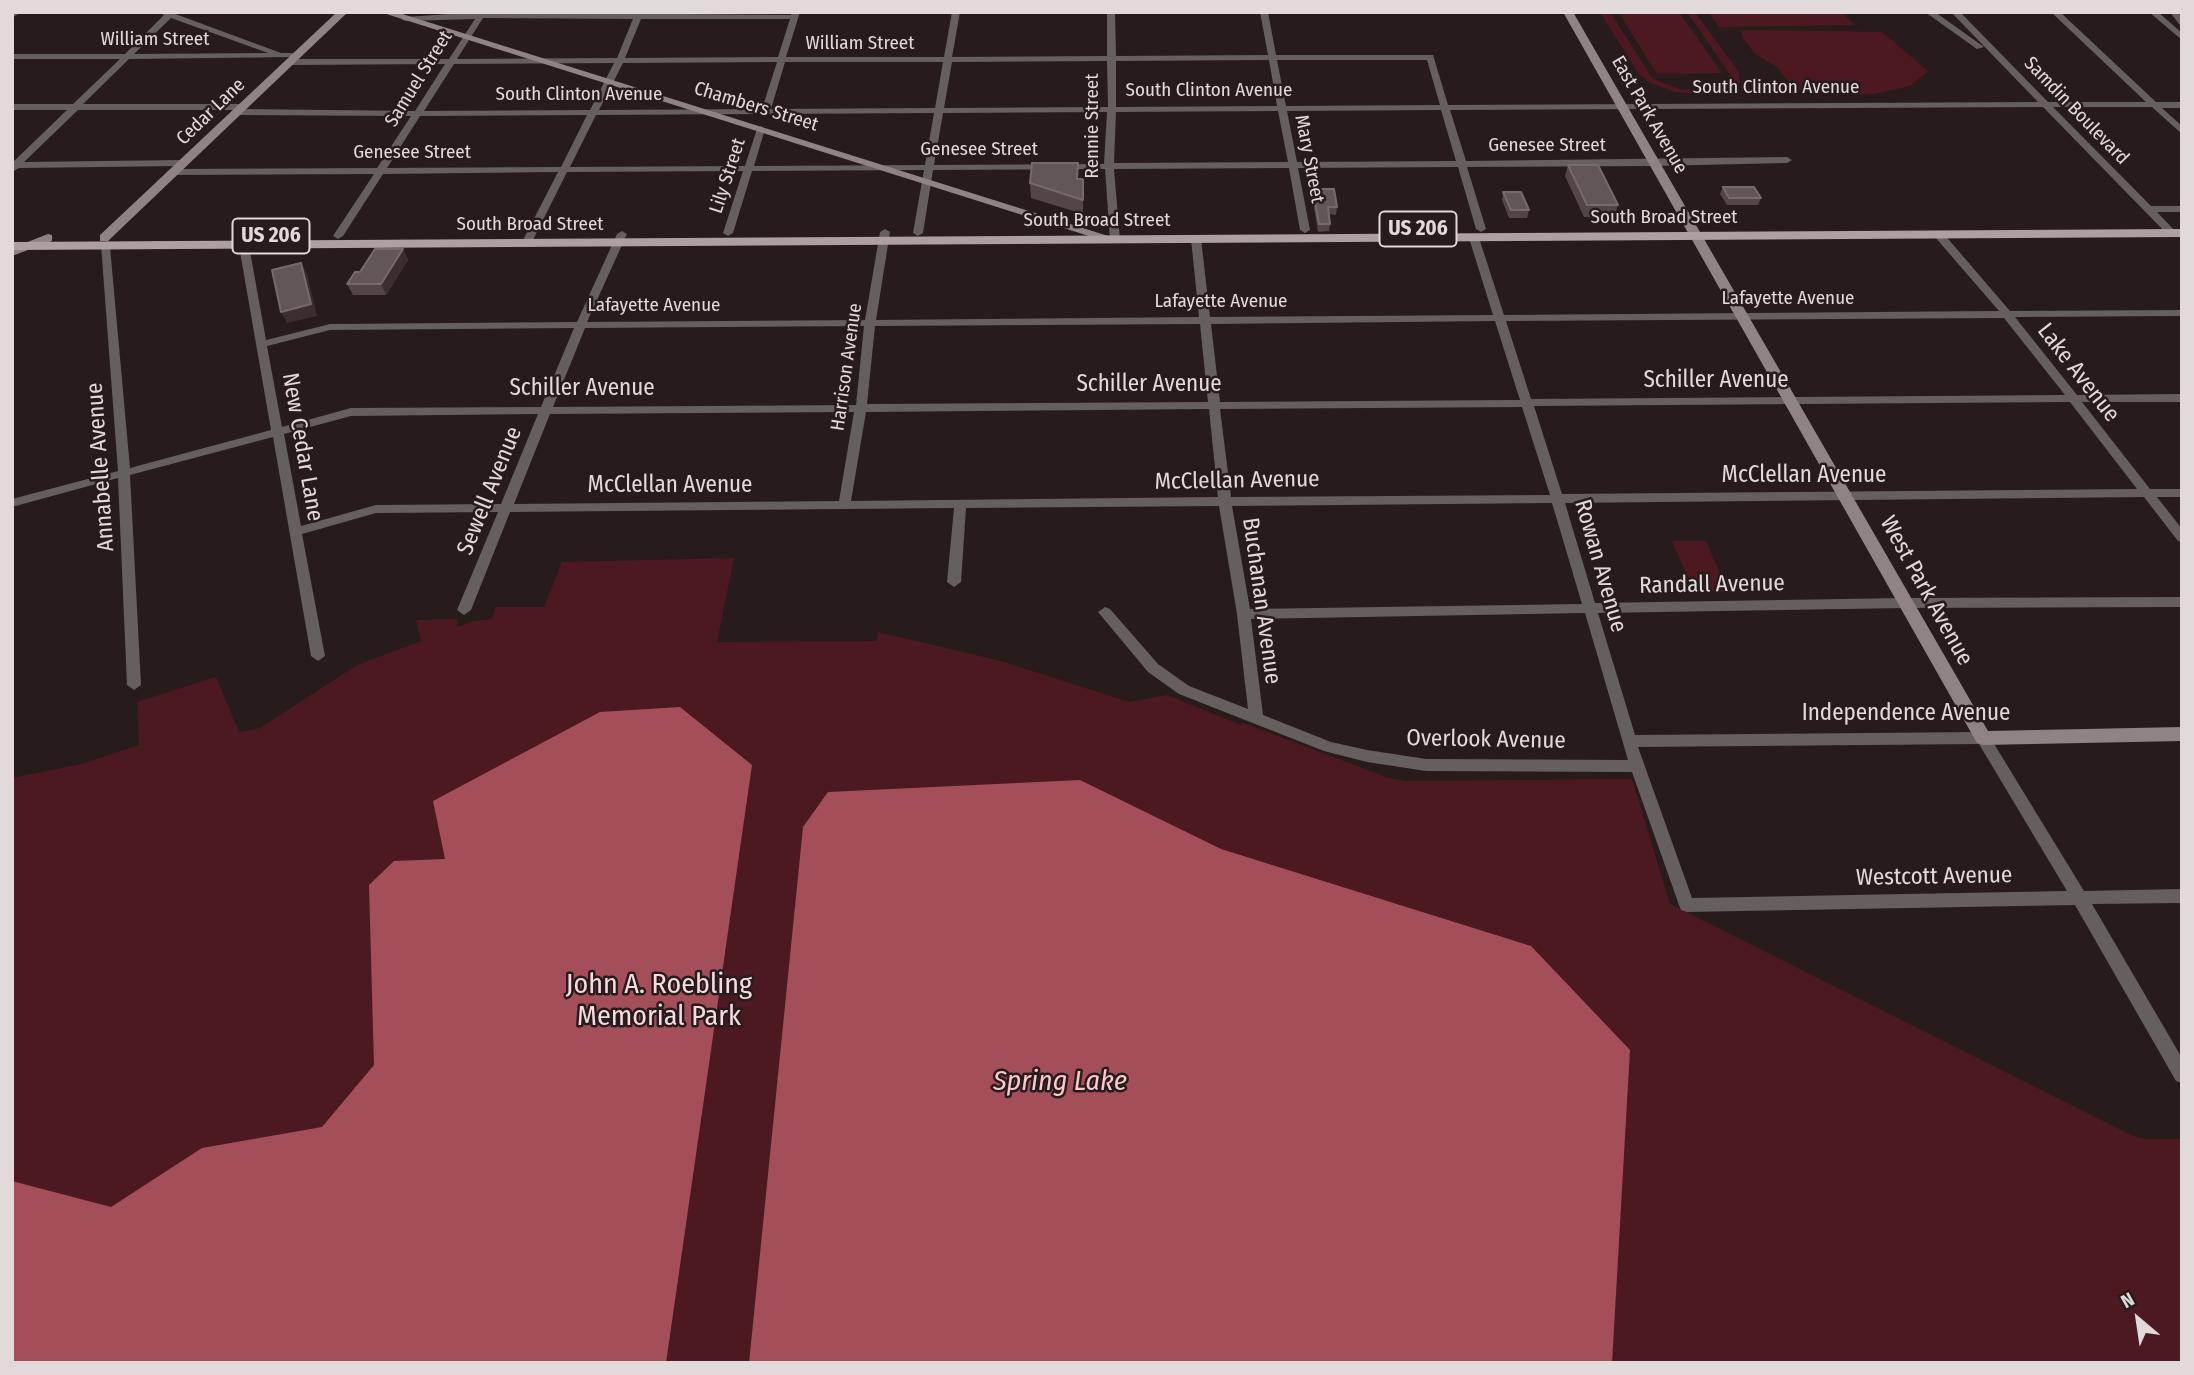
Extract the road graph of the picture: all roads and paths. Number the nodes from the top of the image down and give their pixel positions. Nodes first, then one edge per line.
1 (17, 12) edge
2 (343, 12) edge
3 (385, 12) edge
4 (956, 12) edge
5 (1111, 12) edge
6 (1264, 12) edge
7 (1568, 12) edge
8 (1929, 12) edge
9 (1955, 12) edge
10 (2055, 12) edge
11 (2153, 12) edge
12 (2174, 12) edge
13 (166, 13) edge
14 (482, 14) edge
15 (639, 14) edge
16 (795, 15) edge
17 (12, 16) edge
18 (405, 19) junction
19 (2182, 26) edge
20 (2182, 37) edge
21 (466, 38) junction
22 (126, 56) junction
23 (12, 57) edge
24 (289, 57) junction
25 (1430, 57) joint
26 (1111, 58) junction
27 (1271, 58) junction
28 (948, 59) junction
29 (783, 60) junction
30 (543, 61) junction
31 (621, 61) junction
32 (453, 62) junction
33 (2007, 65) junction
34 (610, 82) junction
35 (2045, 104) junction
36 (2154, 105) junction
37 (2182, 105) edge
38 (1621, 106) junction
39 (12, 107) edge
40 (75, 107) junction
41 (1445, 107) junction
42 (1280, 108) junction
43 (239, 109) junction
44 (1112, 109) junction
45 (939, 110) junction
46 (706, 111) junction
47 (766, 111) junction
48 (595, 112) junction
49 (419, 113) junction
50 (761, 129) junction
51 (2182, 131) edge
52 (1787, 160) dead end
53 (182, 163) junction
54 (1654, 163) junction
55 (1462, 164) junction
56 (1292, 165) junction
57 (14, 166) edge
58 (1109, 166) junction
59 (886, 167) junction
60 (749, 168) junction
61 (563, 169) junction
62 (381, 171) junction
63 (172, 172) junction
64 (928, 174) junction
65 (2148, 209) junction
66 (2182, 209) edge
67 (2175, 229) edge
68 (1305, 230) junction
69 (1089, 231) junction
70 (1694, 232) junction
71 (728, 233) junction
72 (918, 233) junction
73 (1478, 234) junction
74 (1939, 235) junction
75 (338, 236) junction
76 (1114, 236) junction
77 (1145, 236) junction
78 (884, 237) junction
79 (48, 238) junction
80 (12, 239) edge
81 (528, 239) junction
82 (620, 239) junction
83 (1196, 239) junction
84 (105, 242) junction
85 (12, 246) edge
86 (244, 246) junction
87 (27, 247) junction
88 (12, 252) edge
89 (2182, 313) edge
90 (2007, 314) junction
91 (1741, 317) junction
92 (1501, 319) junction
93 (1204, 320) junction
94 (870, 322) junction
95 (581, 324) junction
96 (262, 344) junction
97 (2072, 398) junction
98 (2182, 398) edge
99 (1791, 401) junction
100 (1525, 403) junction
101 (1215, 405) junction
102 (861, 408) junction
103 (547, 409) junction
104 (277, 432) junction
105 (124, 473) junction
106 (2146, 493) junction
107 (2182, 493) edge
108 (1847, 497) junction
109 (1557, 498) junction
110 (12, 503) edge
111 (1225, 503) junction
112 (960, 505) junction
113 (844, 506) junction
114 (507, 508) junction
115 (296, 532) junction
116 (2182, 538) edge
117 (954, 582) dead end
118 (1905, 603) junction
119 (2182, 603) edge
120 (1588, 608) junction
121 (464, 610) dead end
122 (1105, 612) dead end
123 (1244, 614) junction
124 (318, 656) dead end
125 (134, 685) dead end
126 (1256, 719) junction
127 (2182, 734) edge
128 (1983, 738) junction
129 (1630, 741) junction
130 (1637, 766) junction
131 (2182, 896) edge
132 (2080, 897) junction
133 (1687, 905) joint
134 (2182, 1075) edge

1 - 17 street
2 - 24 street, Cedar Lane
3 - 18 street, Chambers Street
4 - 28 street
5 - 26 street, Rennie Street
6 - 27 street, Mary Street
7 - 38 street, East Park Avenue
8 - 33 street
9 - 33 street, Samdin Boulevard
10 - 36 street
11 - 20 street
12 - 19 street
13 - 22 street
13 - 24 street
14 - 15 street
14 - 18 street
14 - 21 street, Samuel Street
15 - 16 street
15 - 31 street
16 - 29 street
18 - 21 street, Chambers Street
21 - 30 street, Chambers Street
21 - 32 street, Samuel Street
22 - 23 street, William Street
22 - 24 street, William Street
22 - 40 street
24 - 32 street, William Street
24 - 43 street, Cedar Lane
25 - 27 street, William Street
25 - 41 street, Rowan Avenue
26 - 27 street, William Street
26 - 28 street, William Street
26 - 44 street, Rennie Street
27 - 42 street, Mary Street
28 - 29 street, William Street
28 - 45 street
29 - 31 street, William Street
29 - 47 street
30 - 31 street, William Street
30 - 32 street, William Street
30 - 34 street, Chambers Street
31 - 34 street
32 - 49 street, Samuel Street
33 - 35 street, Samdin Boulevard
34 - 46 street, Chambers Street
34 - 48 street
35 - 36 street, South Clinton Avenue
35 - 38 street, South Clinton Avenue
35 - 65 street, Samdin Boulevard
36 - 37 street, South Clinton Avenue
36 - 51 street
38 - 41 street, South Clinton Avenue
38 - 54 street, East Park Avenue
39 - 40 street, South Clinton Avenue
40 - 43 street, South Clinton Avenue
40 - 57 street
41 - 42 street, South Clinton Avenue
41 - 55 street, Rowan Avenue
42 - 44 street, South Clinton Avenue
42 - 56 street, Mary Street
43 - 49 street, South Clinton Avenue
43 - 53 street, Cedar Lane
44 - 45 street, South Clinton Avenue
44 - 58 street, Rennie Street
45 - 47 street, South Clinton Avenue
45 - 64 street
46 - 47 street, South Clinton Avenue
46 - 48 street, South Clinton Avenue
46 - 50 street, Chambers Street
48 - 49 street, South Clinton Avenue
48 - 61 street
49 - 62 street, Samuel Street
50 - 59 street, Chambers Street
50 - 60 street, Lily Street
52 - 54 street, Genesee Street
53 - 57 street
53 - 63 street, Cedar Lane
54 - 55 street, Genesee Street
54 - 70 street, East Park Avenue
55 - 56 street, Genesee Street
55 - 73 street, Rowan Avenue
56 - 58 street, Genesee Street
56 - 68 street, Mary Street
58 - 64 street, Genesee Street
58 - 76 street, Rennie Street
59 - 60 street, Genesee Street
59 - 64 street, Chambers Street
60 - 61 street, Genesee Street
60 - 71 street, Lily Street
61 - 62 street, Genesee Street
61 - 81 street
62 - 63 street, Genesee Street
62 - 75 street, Samuel Street
63 - 84 street, Cedar Lane
64 - 69 street, Chambers Street
64 - 72 street
65 - 66 street
65 - 67 street, Samdin Boulevard
67 - 70 main road, South Broad Street / US 206
67 - 74 main road, South Broad Street / US 206
68 - 73 main road, South Broad Street / US 206
68 - 77 main road, South Broad Street / US 206
69 - 72 main road, South Broad Street / US 206
69 - 76 street, Chambers Street
70 - 73 main road, South Broad Street / US 206
70 - 74 main road, South Broad Street / US 206
70 - 91 street, West Park Avenue
71 - 78 main road, South Broad Street / US 206
71 - 82 main road, South Broad Street / US 206
72 - 78 main road, South Broad Street / US 206
73 - 83 main road, South Broad Street / US 206
73 - 92 street, Rowan Avenue
74 - 90 street, Lake Avenue
75 - 81 main road, South Broad Street / US 206
75 - 84 main road, South Broad Street / US 206
76 - 77 main road, South Broad Street / US 206
76 - 78 main road, South Broad Street / US 206
77 - 83 main road, South Broad Street / US 206
78 - 82 main road, South Broad Street / US 206
78 - 94 street, Harrison Avenue
79 - 80 main road, South Broad Street / US 206
79 - 84 main road, South Broad Street / US 206
79 - 87 street
81 - 82 main road, South Broad Street / US 206
81 - 86 main road, South Broad Street / US 206
82 - 95 street, Sewell Avenue
83 - 93 street, Buchanan Avenue
84 - 86 main road, South Broad Street / US 206
84 - 87 main road, South Broad Street / US 206
84 - 105 street, Annabelle Avenue
85 - 87 main road, South Broad Street / US 206
86 - 96 street, New Cedar Lane
87 - 88 street
89 - 90 street, Lafayette Avenue
90 - 91 street, Lafayette Avenue
90 - 97 street, Lake Avenue
91 - 92 street, Lafayette Avenue
91 - 99 street, West Park Avenue
92 - 93 street, Lafayette Avenue
92 - 100 street, Rowan Avenue
93 - 94 street, Lafayette Avenue
93 - 101 street, Buchanan Avenue
94 - 95 street, Lafayette Avenue
94 - 102 street, Harrison Avenue
95 - 96 street, Lafayette Avenue
95 - 103 street, Sewell Avenue
96 - 104 street, New Cedar Lane
97 - 98 street, Schiller Avenue
97 - 99 street, Schiller Avenue
97 - 106 street, Lake Avenue
99 - 100 street, Schiller Avenue
99 - 108 street, West Park Avenue
100 - 101 street, Schiller Avenue
100 - 109 street, Rowan Avenue
101 - 102 street, Schiller Avenue
101 - 111 street, Buchanan Avenue
102 - 103 street, Schiller Avenue
102 - 113 street, Harrison Avenue
103 - 104 street, Schiller Avenue
103 - 114 street, Sewell Avenue
104 - 105 street, Schiller Avenue
104 - 115 street, New Cedar Lane
105 - 110 street, Schiller Avenue
105 - 125 street, Annabelle Avenue
106 - 107 street, McClellan Avenue
106 - 108 street, McClellan Avenue
106 - 116 street, Lake Avenue
108 - 109 street, McClellan Avenue
108 - 118 street, West Park Avenue
109 - 111 street, McClellan Avenue
109 - 120 street, Rowan Avenue
111 - 112 street, McClellan Avenue
111 - 123 street, Buchanan Avenue
112 - 113 street, McClellan Avenue
112 - 117 street
113 - 114 street, McClellan Avenue
114 - 115 street, McClellan Avenue
114 - 121 street, Sewell Avenue
115 - 124 street, New Cedar Lane
118 - 119 street, Randall Avenue
118 - 120 street, Randall Avenue
118 - 128 street, West Park Avenue
120 - 123 street, Randall Avenue
120 - 129 street, Rowan Avenue
122 - 126 street, Overlook Avenue
123 - 126 street, Buchanan Avenue
126 - 130 street, Overlook Avenue
127 - 128 street, Independence Avenue
128 - 129 street, Independence Avenue
128 - 132 street, West Park Avenue
129 - 130 street, Rowan Avenue
130 - 133 street, Rowan Avenue
131 - 132 street, Westcott Avenue
132 - 133 street, Westcott Avenue
132 - 134 street, West Park Avenue

